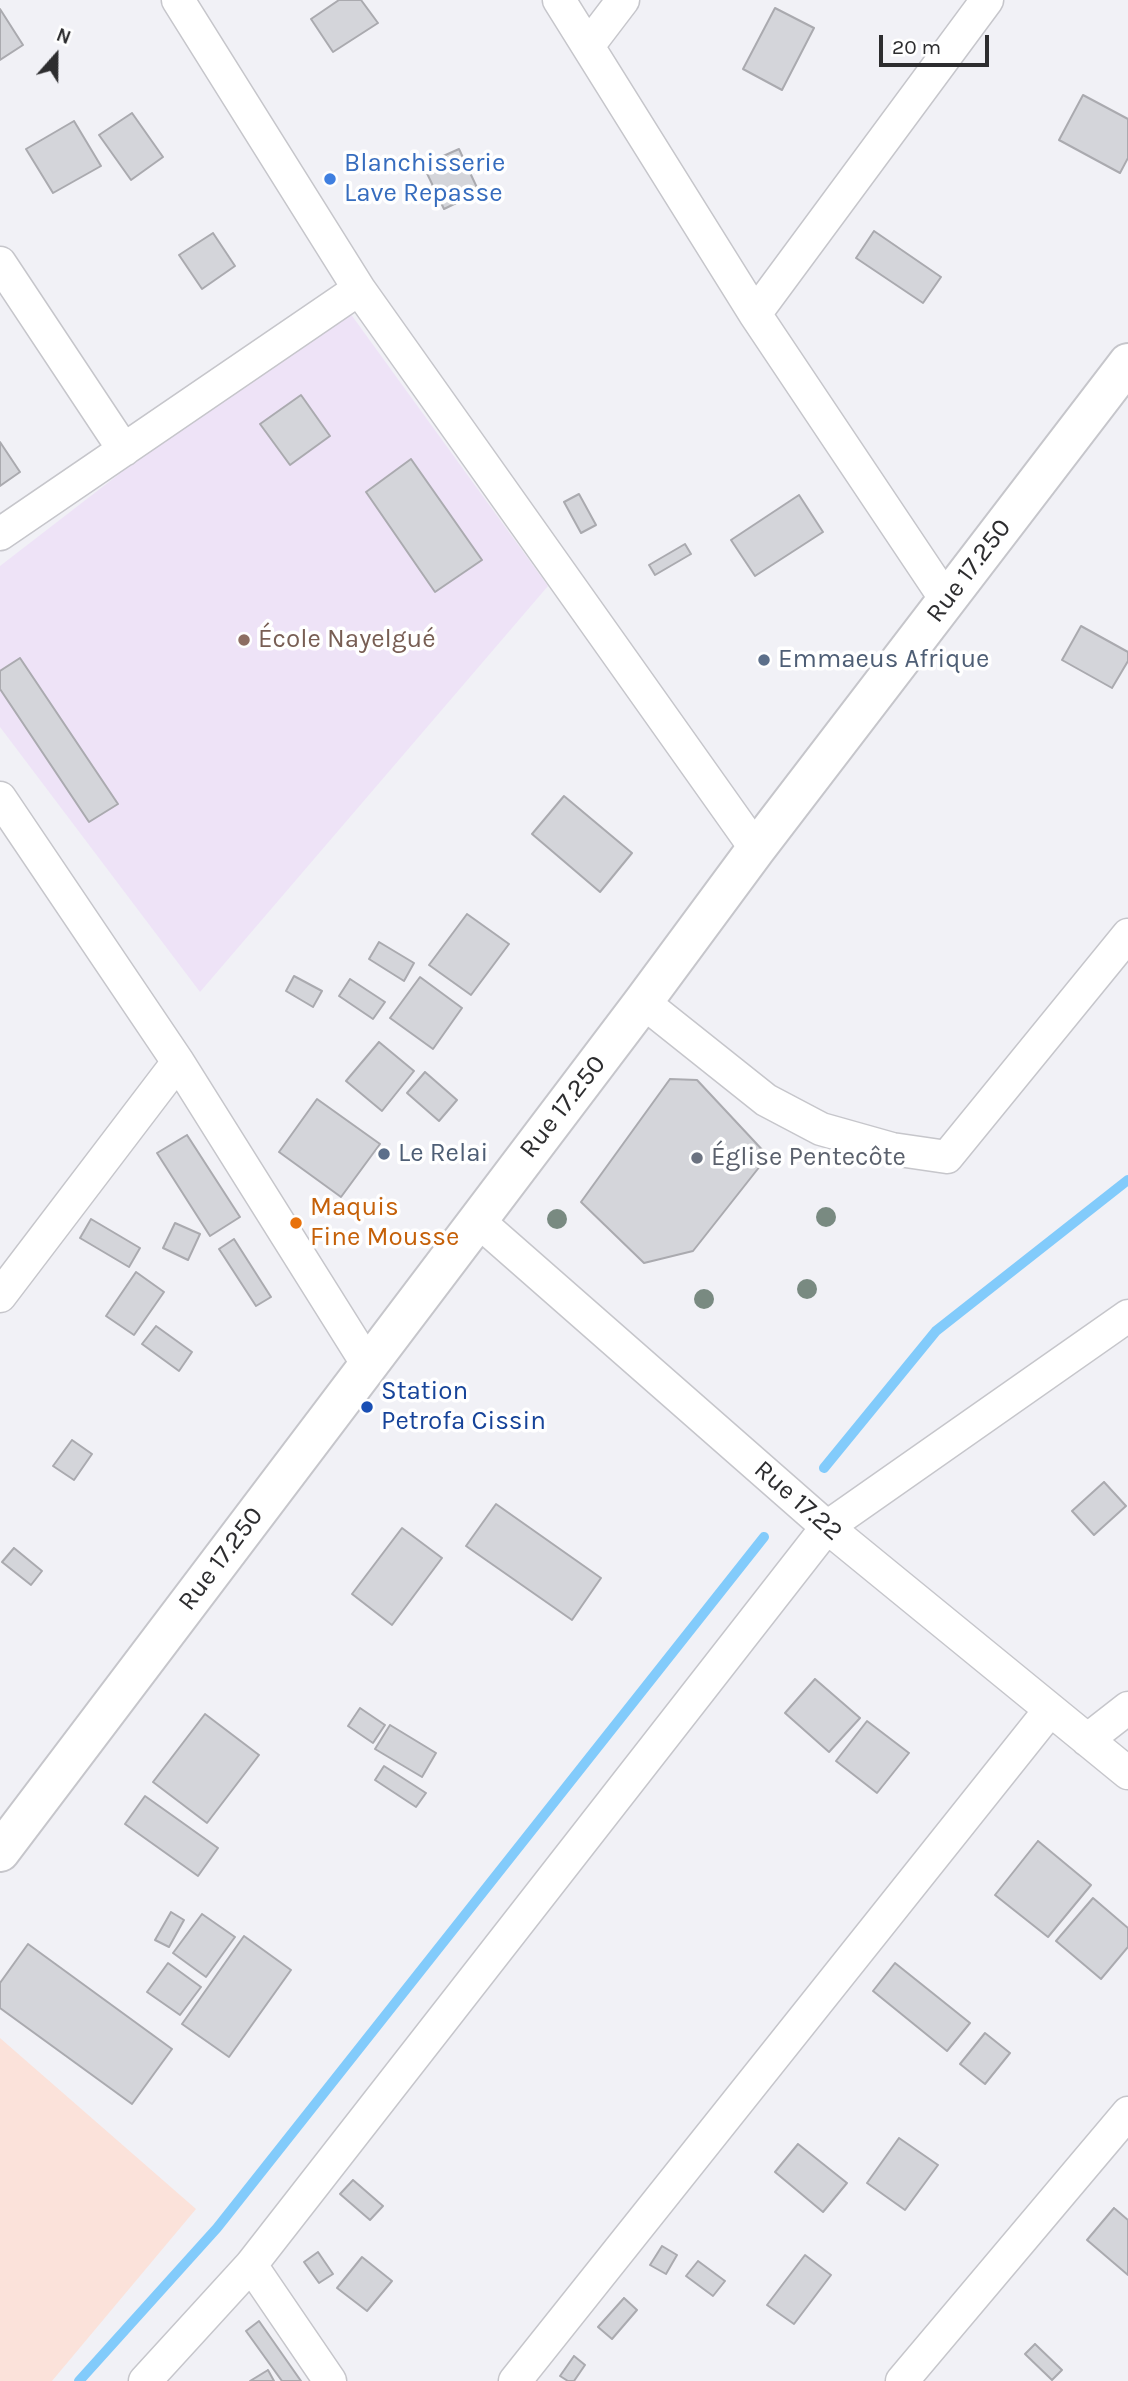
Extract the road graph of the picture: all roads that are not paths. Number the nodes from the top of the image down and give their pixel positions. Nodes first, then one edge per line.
1 (178, 0) edge
2 (559, 0) edge
3 (623, 0) edge
4 (987, 0) edge
5 (588, 46) junction
6 (0, 263) edge
7 (359, 289) junction
8 (755, 314) junction
9 (1128, 363) edge
10 (124, 450) junction
11 (0, 534) edge
12 (947, 601) junction
13 (0, 798) edge
14 (756, 849) junction
15 (1128, 935) edge
16 (643, 1002) junction
17 (178, 1062) junction
18 (477, 1219) junction
19 (0, 1296) edge
20 (1128, 1316) edge
21 (368, 1365) junction
22 (827, 1527) junction
23 (1128, 1708) edge
24 (1050, 1710) junction
25 (1087, 1740) junction
26 (1128, 1773) edge
27 (0, 1852) edge
28 (1128, 2113) edge
29 (251, 2265) junction
30 (145, 2381) edge
31 (330, 2381) edge
32 (515, 2381) edge
33 (902, 2381) edge

1 - 7 street
2 - 5 street
3 - 5 street
4 - 8 street
5 - 8 street
6 - 10 street
7 - 10 street
7 - 14 street
8 - 12 street
9 - 12 street, Rue 17.250
10 - 11 street
12 - 14 street, Rue 17.250
13 - 17 street
14 - 16 street, Rue 17.250
15 - 16 street
16 - 18 street, Rue 17.250
17 - 19 street
17 - 21 street
18 - 21 street, Rue 17.250
18 - 22 street, Rue 17.22
20 - 22 street
21 - 27 street, Rue 17.250
22 - 24 street, Rue 17.22
22 - 29 street
23 - 25 street
24 - 25 street, Rue 17.22
24 - 32 street
25 - 26 street, Rue 17.22
28 - 33 street
29 - 30 street
29 - 31 street

